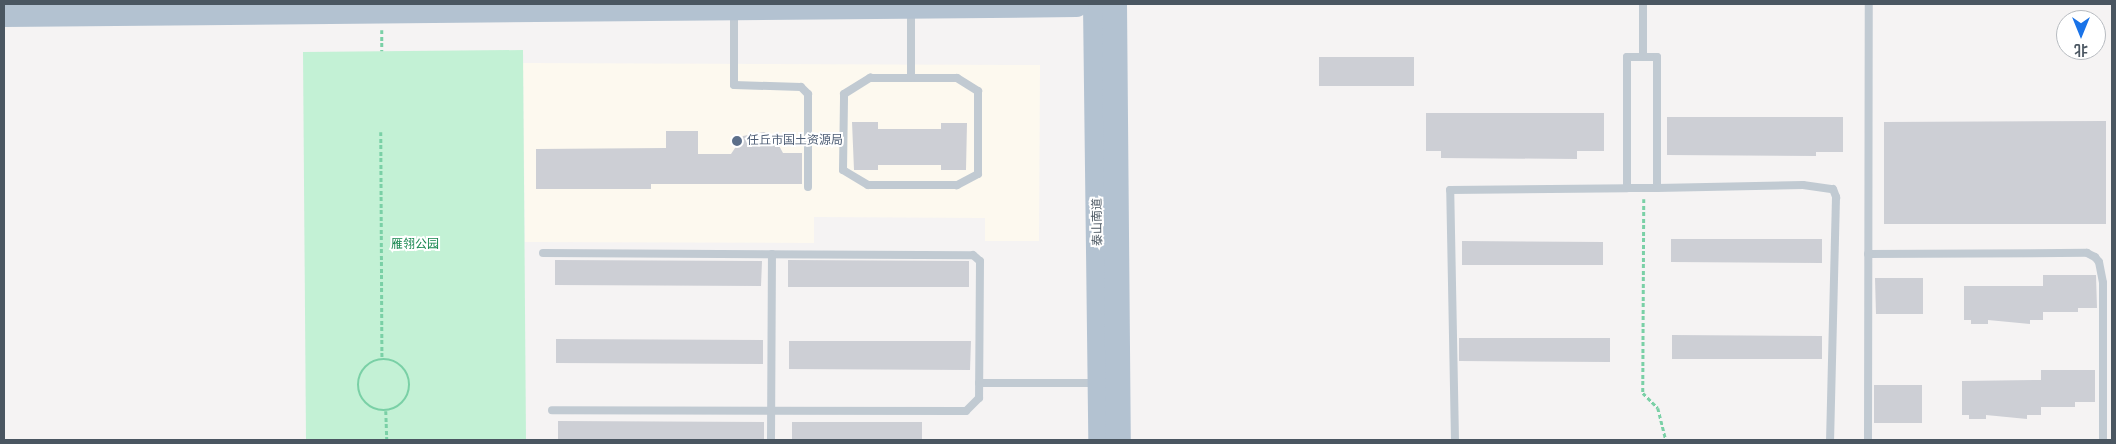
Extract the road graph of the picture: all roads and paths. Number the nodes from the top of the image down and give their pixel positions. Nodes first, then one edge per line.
1 (1076, 4) edge
2 (1095, 4) edge
3 (1114, 4) edge
4 (1644, 4) edge
5 (1869, 4) edge
6 (911, 5) junction
7 (734, 7) junction
8 (4, 14) edge
9 (1643, 57) junction
10 (911, 78) junction
11 (381, 132) dead end
12 (808, 187) dead end
13 (1627, 188) junction
14 (1644, 188) junction
15 (1656, 188) junction
16 (543, 253) dead end
17 (772, 254) junction
18 (1868, 254) junction
19 (382, 359) junction
20 (979, 383) junction
21 (1099, 383) junction
22 (552, 410) dead end
23 (771, 410) junction
24 (386, 411) junction
25 (387, 440) edge
26 (771, 440) edge
27 (1100, 440) edge
28 (1118, 440) edge
29 (1455, 440) edge
30 (1666, 440) edge
31 (1830, 440) edge
32 (1868, 440) edge
33 (2104, 440) edge

1 - 6 main road
2 - 21 main road, 泰山南道
3 - 28 main road, 泰山南道
4 - 9 lane
5 - 18 lane
6 - 7 main road
6 - 10 lane
7 - 8 main road
7 - 12 lane
9 - 13 lane
9 - 15 lane
10 - 10 lane
11 - 19 path
13 - 14 lane
13 - 29 lane
14 - 15 lane
14 - 30 path
15 - 31 lane
16 - 17 lane
17 - 20 lane
17 - 23 lane
18 - 32 lane
18 - 33 lane
19 - 24 path
19 - 24 path
20 - 21 lane
20 - 23 lane
21 - 27 main road, 泰山南道
22 - 23 lane
23 - 26 lane
24 - 25 path

